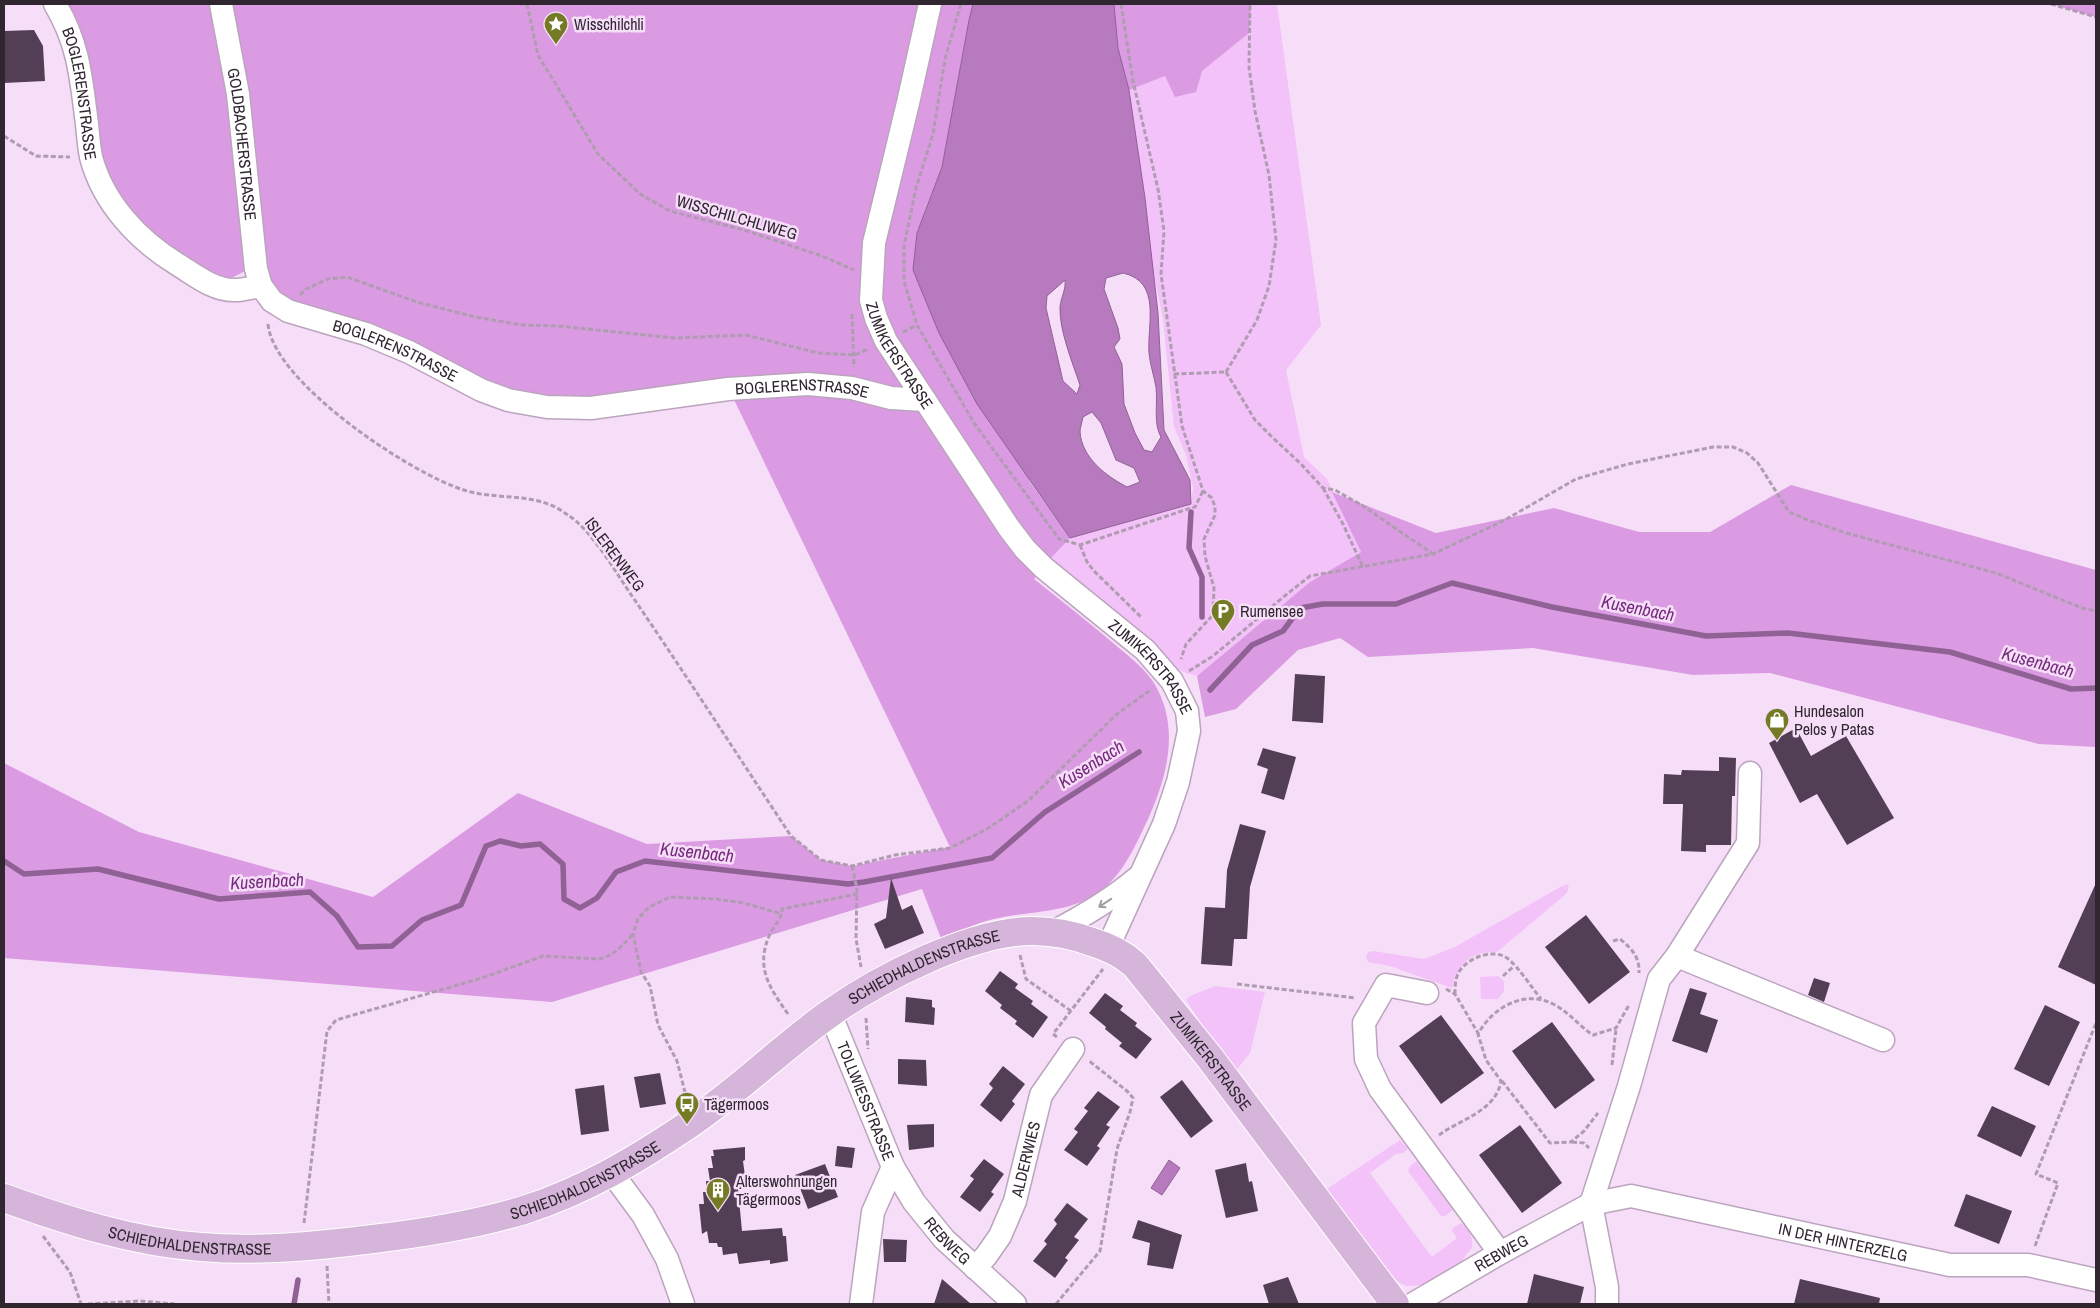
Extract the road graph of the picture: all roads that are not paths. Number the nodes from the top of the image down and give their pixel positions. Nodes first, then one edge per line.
1 (55, 4) edge
2 (221, 4) edge
3 (930, 4) edge
4 (262, 286) junction
5 (925, 400) junction
6 (1750, 773) dead end
7 (1143, 873) junction
8 (1051, 932) junction
9 (1112, 949) junction
10 (1677, 956) junction
11 (1433, 989) road end
12 (830, 1013) junction
13 (1883, 1040) dead end
14 (1073, 1049) dead end
15 (893, 1167) junction
16 (612, 1173) junction
17 (4, 1198) edge
18 (1591, 1204) junction
19 (1500, 1252) junction
20 (975, 1268) junction
21 (2096, 1280) edge
22 (683, 1304) edge
23 (861, 1304) edge
24 (1015, 1304) edge
25 (1395, 1304) edge
26 (1412, 1304) edge
27 (1607, 1304) edge

1 - 4 street, BOGLERENSTRASSE
2 - 4 street, GOLDBACHERSTRASSE
3 - 5 street, ZUMIKERSTRASSE
4 - 5 street, BOGLERENSTRASSE
5 - 7 street, ZUMIKERSTRASSE
6 - 10 street
7 -> 8 street
7 - 9 street, ZUMIKERSTRASSE
8 - 9 main road, SCHIEDHALDENSTRASSE
8 - 12 main road, SCHIEDHALDENSTRASSE
9 - 25 main road, ZUMIKERSTRASSE
10 - 13 street
10 - 18 street
11 - 19 street
12 - 15 street, TOLLWIESSTRASSE
12 - 16 main road, SCHIEDHALDENSTRASSE
14 - 20 street, ALDERWIES
15 - 20 street, REBWEG
15 - 23 street, TOLLWIESSTRASSE
16 - 17 main road, SCHIEDHALDENSTRASSE
16 - 22 street
18 - 19 street, REBWEG
18 - 21 street, IN DER HINTERZELG
18 - 27 street
19 - 26 street, REBWEG
20 - 24 street, REBWEG

